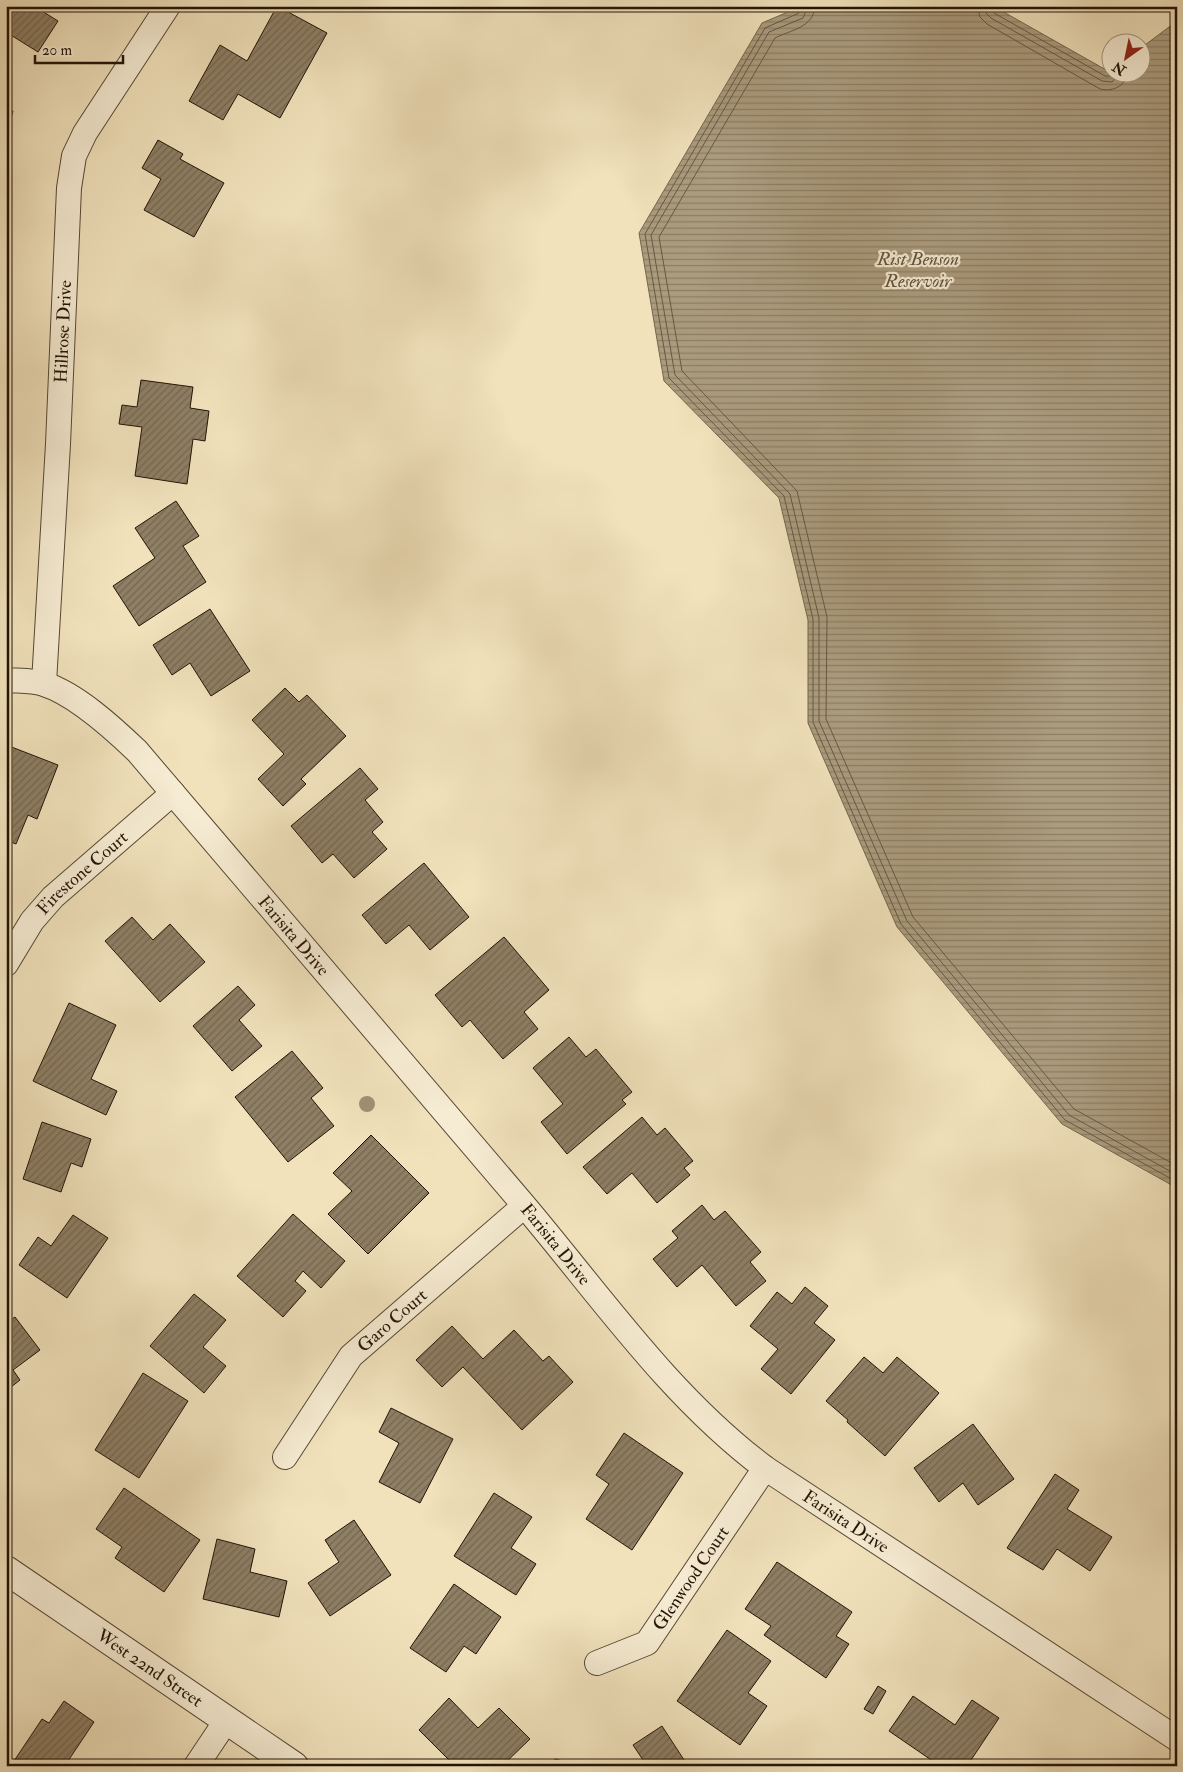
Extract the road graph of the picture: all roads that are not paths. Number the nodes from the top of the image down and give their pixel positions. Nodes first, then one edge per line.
1 (168, 6) edge
2 (6, 680) edge
3 (44, 683) junction
4 (173, 793) junction
5 (6, 964) edge
6 (524, 1206) junction
7 (285, 1457) dead end
8 (765, 1468) junction
9 (6, 1570) edge
10 (597, 1663) dead end
11 (226, 1722) junction
12 (1177, 1739) edge
13 (196, 1766) edge
14 (294, 1766) edge

1 - 3 street, Hillrose Drive
2 - 3 street, Farisita Drive
3 - 4 street, Farisita Drive
4 - 5 street, Firestone Court
4 - 6 street, Farisita Drive
6 - 7 street, Garo Court
6 - 8 street, Farisita Drive
8 - 10 street, Glenwood Court
8 - 12 street, Farisita Drive
9 - 11 street, West 22nd Street
11 - 13 street
11 - 14 street, West 22nd Street

